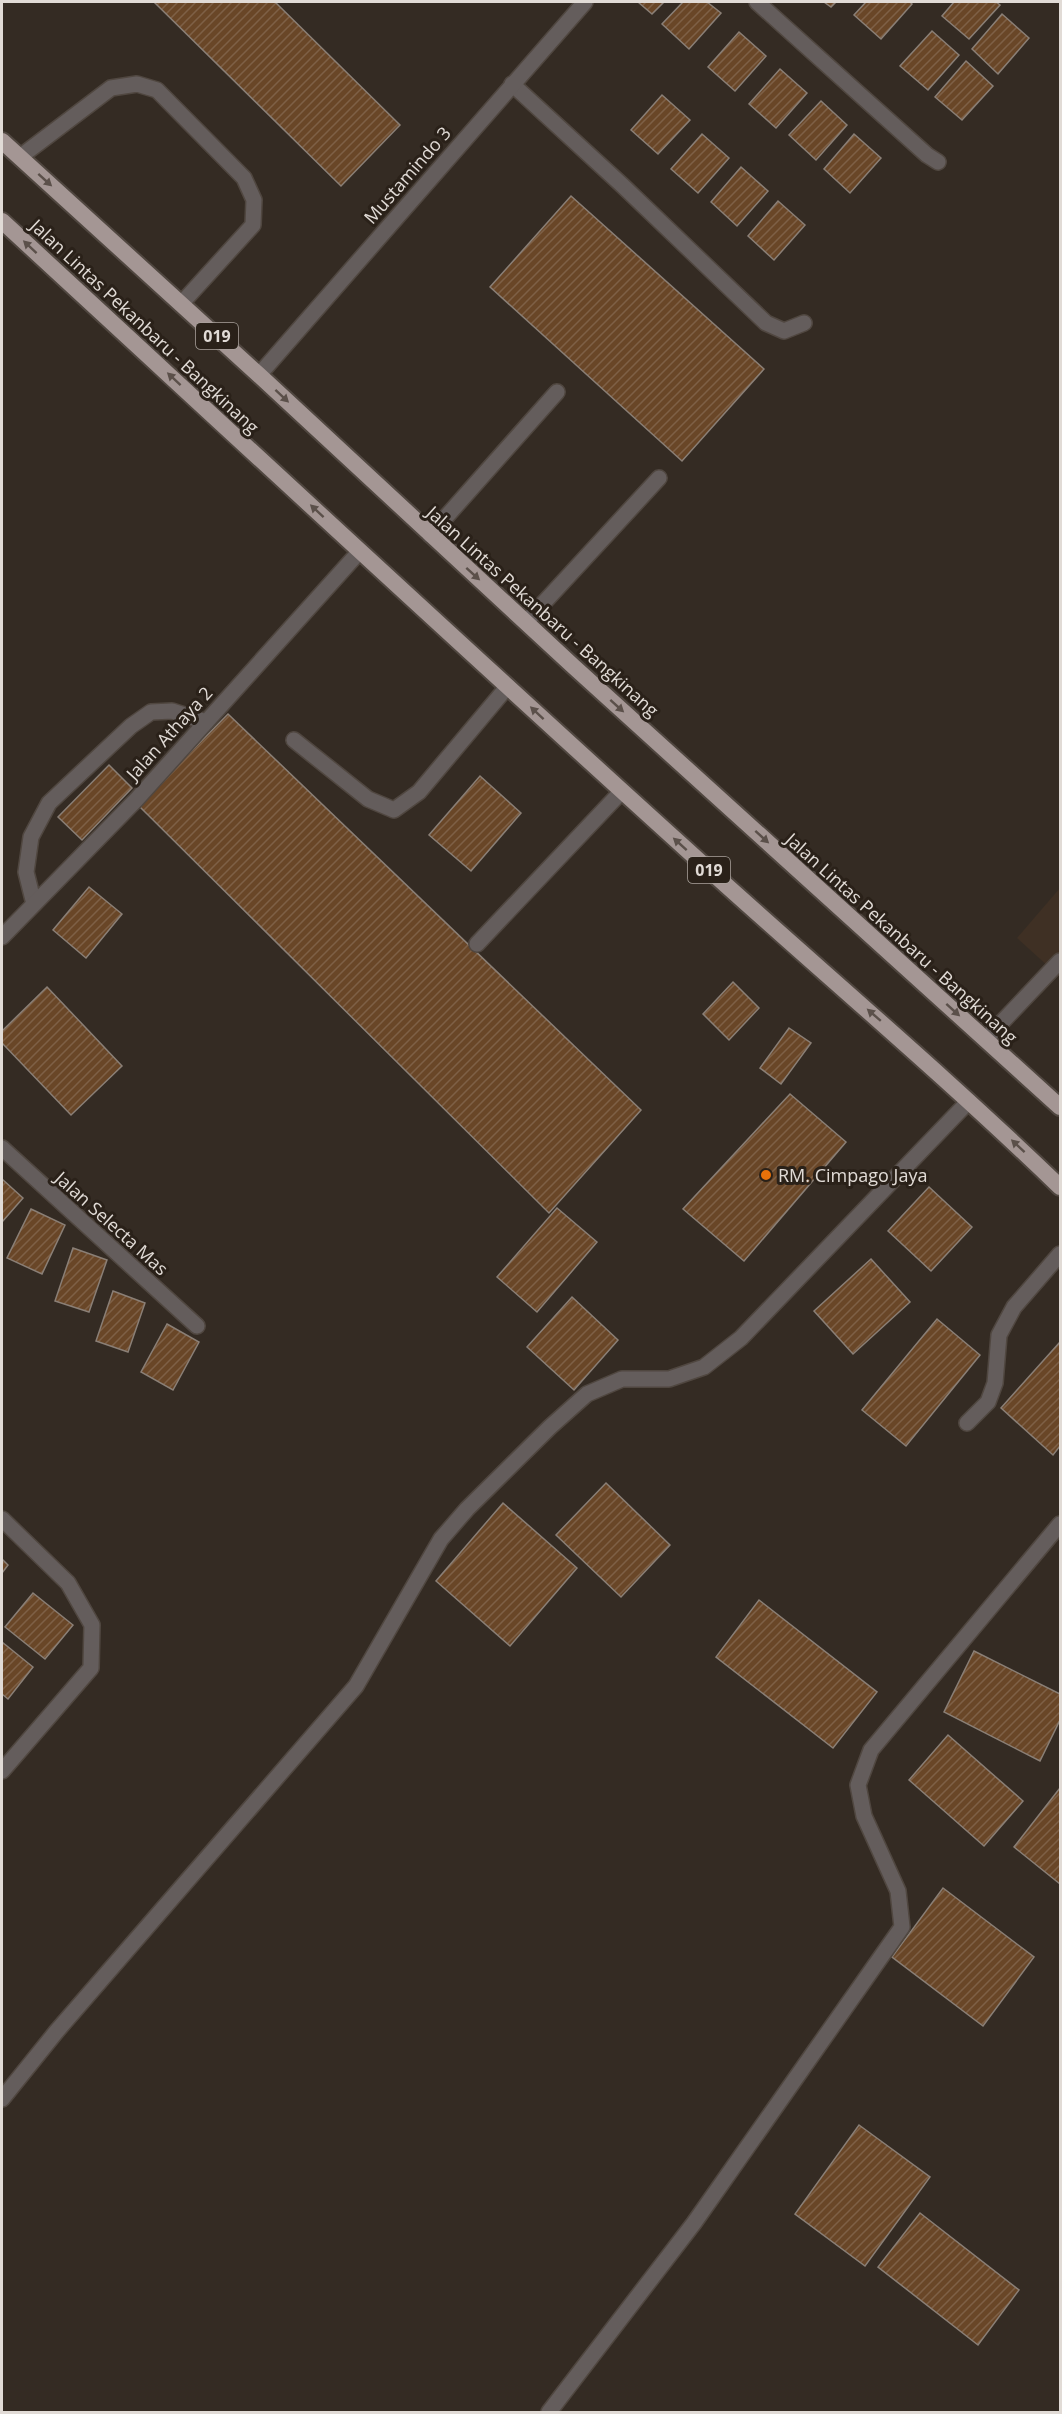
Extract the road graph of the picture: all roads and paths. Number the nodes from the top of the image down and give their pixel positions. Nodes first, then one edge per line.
1 (585, 2) edge
2 (756, 2) edge
3 (512, 84) junction
4 (2, 141) edge
5 (20, 158) junction
6 (939, 162) dead end
7 (2, 221) edge
8 (181, 304) junction
9 (804, 323) dead end
10 (260, 375) junction
11 (557, 392) dead end
12 (659, 478) dead end
13 (430, 535) junction
14 (360, 551) junction
15 (525, 622) junction
16 (508, 686) junction
17 (206, 722) junction
18 (294, 740) dead end
19 (622, 791) junction
20 (34, 904) junction
21 (2, 937) edge
22 (477, 944) dead end
23 (1060, 961) edge
24 (986, 1040) junction
25 (969, 1101) junction
26 (1060, 1105) edge
27 (2, 1148) edge
28 (1060, 1186) edge
29 (1060, 1254) edge
30 (197, 1326) dead end
31 (967, 1423) dead end
32 (2, 1519) edge
33 (1060, 1524) edge
34 (2, 1771) edge
35 (2, 2099) edge
36 (549, 2412) edge

1 - 3 street, Mustamindo 3
2 - 6 street
3 - 9 street
3 - 10 street, Mustamindo 3
4 - 5 highway, Jalan Lintas Pekanbaru - Bangkinang / 019
5 -> 8 highway, Jalan Lintas Pekanbaru - Bangkinang / 019
5 - 8 street
14 -> 7 highway, Jalan Lintas Pekanbaru - Bangkinang / 019
8 - 10 highway, Jalan Lintas Pekanbaru - Bangkinang / 019
10 -> 13 highway, Jalan Lintas Pekanbaru - Bangkinang / 019
11 - 13 street
12 - 15 street
13 -> 15 highway, Jalan Lintas Pekanbaru - Bangkinang / 019
14 - 16 highway, Jalan Lintas Pekanbaru - Bangkinang / 019
14 - 17 street, Jalan Athaya 2
15 -> 24 highway, Jalan Lintas Pekanbaru - Bangkinang / 019
16 - 18 street
19 -> 16 highway, Jalan Lintas Pekanbaru - Bangkinang / 019
17 - 20 street, Jalan Athaya 2
17 - 20 street
19 - 22 street
25 -> 19 highway, Jalan Lintas Pekanbaru - Bangkinang / 019
20 - 21 street, Jalan Athaya 2
23 - 24 street
24 - 26 highway, Jalan Lintas Pekanbaru - Bangkinang / 019
28 -> 25 highway, Jalan Lintas Pekanbaru - Bangkinang / 019
25 - 35 street
27 - 30 street, Jalan Selecta Mas
29 - 31 street
32 - 34 street
33 - 36 street

